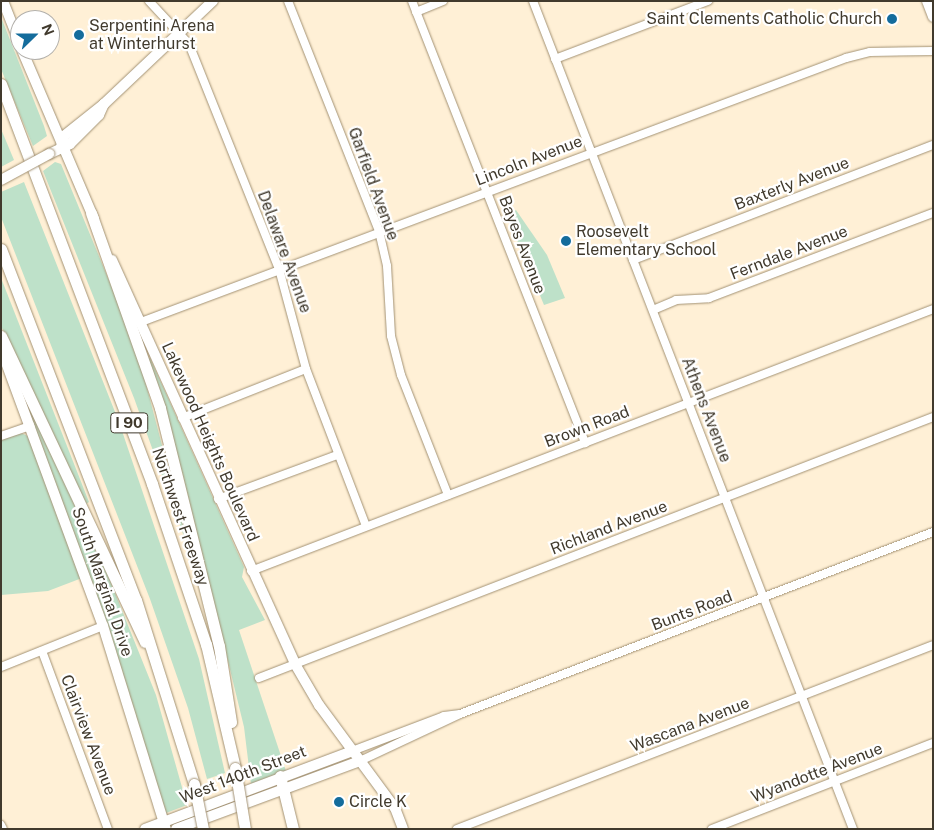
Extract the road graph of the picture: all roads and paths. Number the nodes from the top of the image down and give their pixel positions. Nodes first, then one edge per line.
1 (3, 1) edge
2 (149, 1) edge
3 (213, 1) edge
4 (288, 1) edge
5 (412, 1) edge
6 (444, 1) edge
7 (533, 1) edge
8 (708, 1) edge
9 (927, 1) edge
10 (416, 12) junction
11 (933, 17) edge
12 (10, 19) edge
13 (181, 33) junction
14 (933, 51) edge
15 (555, 59) junction
16 (26, 60) edge
17 (1, 84) edge
18 (933, 145) edge
19 (61, 147) junction
20 (591, 152) junction
21 (1, 180) edge
22 (486, 192) junction
23 (91, 213) junction
24 (933, 213) edge
25 (379, 231) junction
26 (1, 249) edge
27 (633, 260) junction
28 (279, 269) junction
29 (652, 310) junction
30 (933, 310) edge
31 (141, 322) junction
32 (1, 336) edge
33 (1, 349) edge
34 (306, 369) junction
35 (688, 403) junction
36 (933, 417) edge
37 (182, 418) junction
38 (30, 426) junction
39 (1, 436) edge
40 (585, 443) junction
41 (337, 455) junction
42 (448, 495) junction
43 (725, 498) junction
44 (218, 500) junction
45 (366, 526) junction
46 (933, 532) edge
47 (251, 571) junction
48 (764, 598) junction
49 (103, 626) junction
50 (933, 645) edge
51 (42, 651) junction
52 (155, 656) junction
53 (295, 664) junction
54 (1, 667) edge
55 (259, 678) dead end
56 (802, 696) junction
57 (460, 714) junction
58 (933, 743) edge
59 (352, 751) junction
60 (360, 761) junction
61 (235, 768) junction
62 (280, 776) junction
63 (835, 781) junction
64 (286, 788) junction
65 (165, 825) edge
66 (108, 829) edge
67 (144, 829) edge
68 (176, 829) edge
69 (203, 829) edge
70 (245, 829) edge
71 (293, 829) edge
72 (403, 829) edge
73 (457, 829) edge
74 (712, 829) edge
75 (853, 829) edge

1 - 12 main road
2 - 13 street, Delaware Avenue
3 - 13 main road
4 - 25 street, Garfield Avenue
5 - 10 street, Bayes Avenue
6 - 10 street
7 - 15 street, Athens Avenue
8 - 15 street
9 - 11 main road
10 - 22 street, Bayes Avenue
13 - 19 main road
13 - 28 street, Delaware Avenue
14 - 20 street, Lincoln Avenue
15 - 20 street, Athens Avenue
16 - 19 main road, Lakewood Heights Boulevard
17 - 61 highway, Northwest Freeway / I 90
18 - 27 street, Baxterly Avenue
19 - 21 main road, bridge
19 - 23 main road, Lakewood Heights Boulevard
20 - 22 street, Lincoln Avenue
20 - 27 street, Athens Avenue
22 - 25 street, Lincoln Avenue
22 - 40 street, Bayes Avenue
23 - 31 main road, Lakewood Heights Boulevard
23 - 61 highway
24 - 29 street, Ferndale Avenue
25 - 28 street, Lincoln Avenue
25 - 42 street, Garfield Avenue
26 - 52 highway
27 - 29 street, Athens Avenue
28 - 31 street, Lincoln Avenue
28 - 34 street, Delaware Avenue
29 - 35 street, Athens Avenue
30 - 35 street, Brown Road
31 - 37 main road, Lakewood Heights Boulevard
32 - 52 highway
33 - 38 main road, South Marginal Drive
34 - 37 street
34 - 41 street, Delaware Avenue
35 - 40 street, Brown Road
35 - 43 street, Athens Avenue
36 - 43 street, Richland Avenue
37 - 44 main road, Lakewood Heights Boulevard
38 - 39 street
38 - 49 main road, South Marginal Drive
40 - 42 street, Brown Road
41 - 44 street
41 - 45 street, Delaware Avenue
42 - 45 street, Brown Road
43 - 48 street, Athens Avenue
43 - 53 street, Richland Avenue
44 - 47 main road, Lakewood Heights Boulevard
45 - 47 street, Brown Road
46 - 48 street, Bunts Road
47 - 53 main road, Lakewood Heights Boulevard
48 - 56 street, Athens Avenue
48 - 57 street, Bunts Road
49 - 51 street
49 - 65 main road, South Marginal Drive
50 - 56 street, Wascana Avenue
51 - 54 street
51 - 66 street, Clairview Avenue
52 - 69 highway, bridge
53 - 55 street, Richland Avenue
53 - 59 main road, Lakewood Heights Boulevard
56 - 63 street, Athens Avenue
56 - 73 street, Wascana Avenue
57 - 59 street, Bunts Road
57 - 60 street, Bunts Road
58 - 63 street, Wyandotte Avenue
59 - 60 main road, Lakewood Heights Boulevard
59 - 62 main road, West 140th Street
60 - 64 main road, West 140th Street
60 - 72 main road, Lakewood Heights Boulevard
61 - 70 highway, Northwest Freeway / I 90, bridge
62 - 64 highway
62 - 65 main road, West 140th Street
63 - 74 street, Wyandotte Avenue
63 - 75 street, Athens Avenue
64 - 68 main road, West 140th Street
64 - 71 highway
65 - 67 main road, West 140th Street

